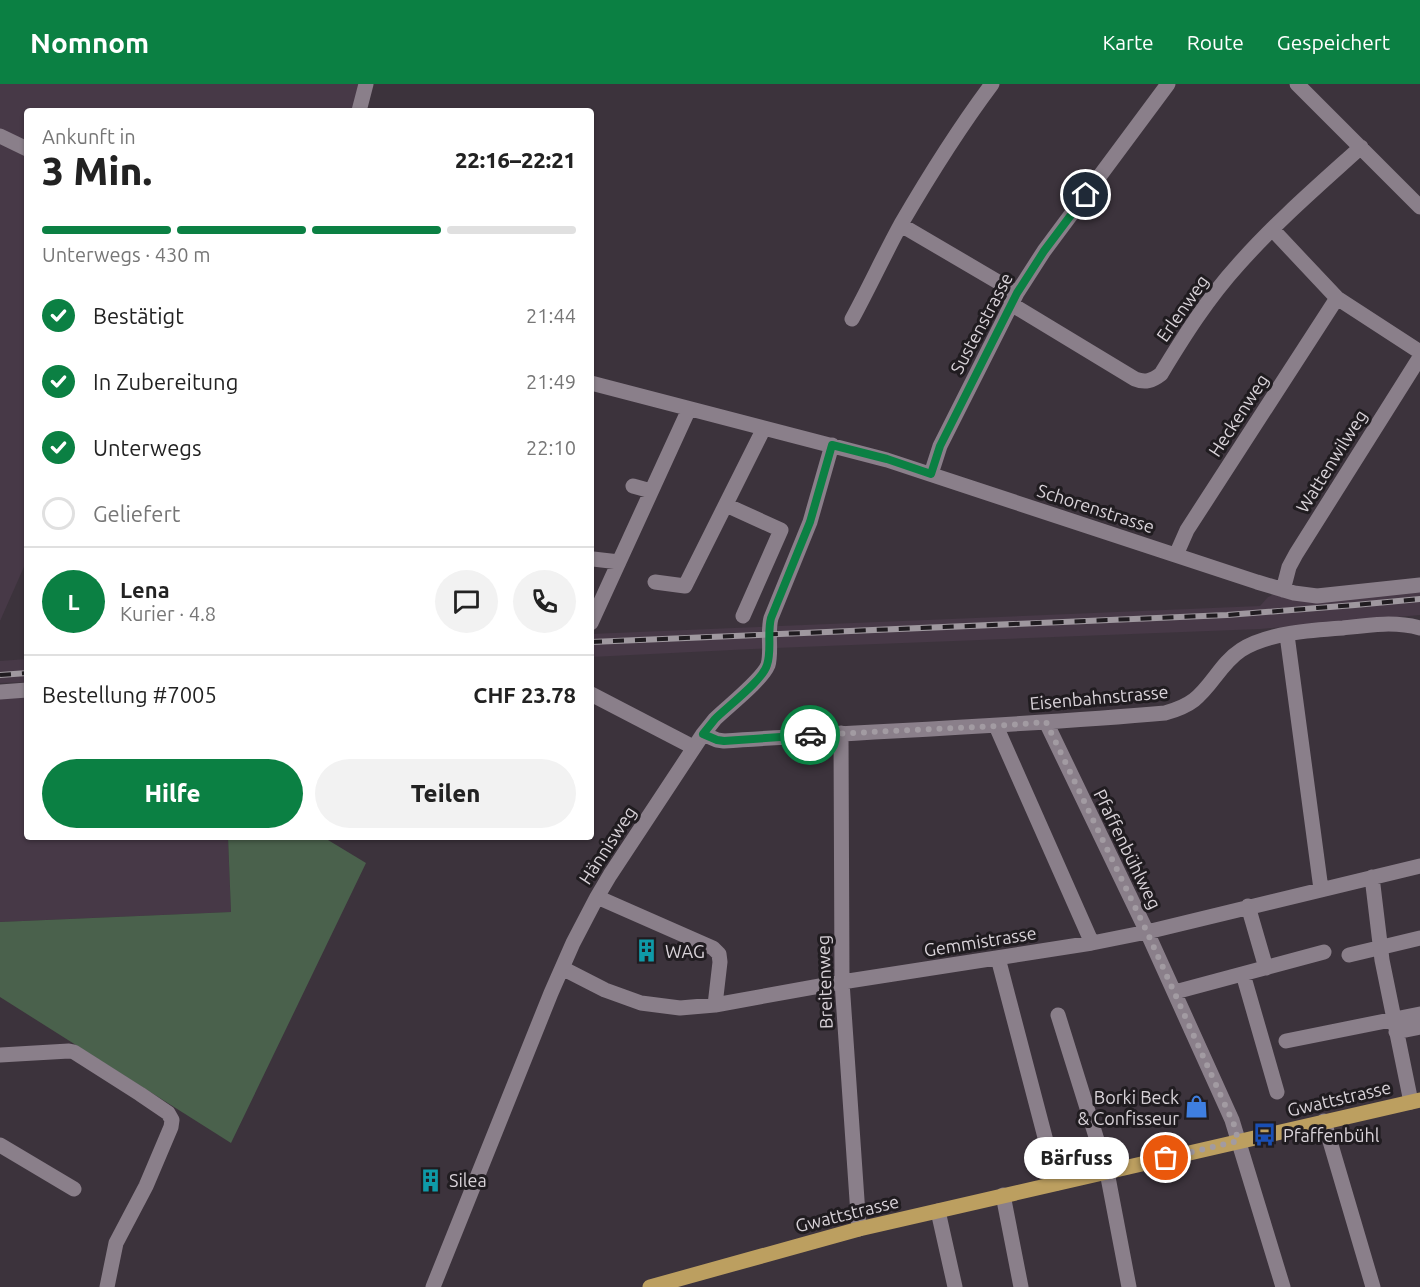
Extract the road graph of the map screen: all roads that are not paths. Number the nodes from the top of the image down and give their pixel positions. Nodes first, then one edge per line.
1 (366, 84) edge
2 (992, 84) edge
3 (1168, 84) edge
4 (1297, 84) edge
5 (360, 108) edge
6 (0, 136) edge
7 (1361, 147) junction
8 (24, 148) edge
9 (1420, 207) edge
10 (901, 225) junction
11 (1272, 229) junction
12 (1014, 298) junction
13 (1337, 298) junction
14 (852, 319) dead end
15 (1420, 352) edge
16 (1420, 357) edge
17 (594, 384) edge
18 (689, 409) junction
19 (764, 428) junction
20 (832, 445) junction
21 (931, 474) junction
22 (633, 486) dead end
23 (651, 491) junction
24 (726, 505) junction
25 (1176, 555) junction
26 (594, 559) edge
27 (619, 562) junction
28 (655, 582) dead end
29 (1420, 585) edge
30 (1283, 590) junction
31 (594, 616) edge
32 (743, 616) dead end
33 (1420, 628) edge
34 (1287, 635) junction
35 (24, 690) edge
36 (0, 692) edge
37 (594, 696) edge
38 (1046, 722) junction
39 (996, 726) junction
40 (841, 733) junction
41 (703, 734) junction
42 (693, 747) junction
43 (1420, 866) edge
44 (1372, 877) junction
45 (1321, 889) junction
46 (597, 897) junction
47 (1248, 906) junction
48 (1147, 932) junction
49 (1420, 938) edge
50 (1092, 943) junction
51 (1381, 948) junction
52 (1324, 952) dead end
53 (1349, 955) dead end
54 (998, 958) junction
55 (562, 968) junction
56 (1254, 971) junction
57 (842, 982) junction
58 (1175, 992) junction
59 (715, 1005) junction
60 (1420, 1014) edge
61 (1058, 1015) dead end
62 (1395, 1026) junction
63 (1420, 1027) edge
64 (1286, 1041) dead end
65 (0, 1055) edge
66 (1277, 1092) dead end
67 (1415, 1101) edge
68 (1324, 1121) junction
69 (1238, 1141) junction
70 (0, 1145) edge
71 (1107, 1172) junction
72 (1057, 1183) junction
73 (74, 1189) dead end
74 (1003, 1195) junction
75 (938, 1211) junction
76 (859, 1229) junction
77 (107, 1287) edge
78 (433, 1287) edge
79 (650, 1287) edge
80 (955, 1287) edge
81 (1021, 1287) edge
82 (1129, 1287) edge
83 (1283, 1287) edge
84 (1373, 1287) edge

1 - 5 street
2 - 10 street
3 - 12 street, Sustenstrasse
4 - 7 street
6 - 8 street
7 - 9 street
7 - 11 street, Erlenweg
10 - 12 street, Erlenweg
10 - 14 street
11 - 12 street, Erlenweg
11 - 13 street
12 - 21 street, Sustenstrasse
13 - 15 street
13 - 25 street, Heckenweg
16 - 30 street, Wattenwilweg
17 - 18 street, Schorenstrasse
18 - 19 street, Schorenstrasse
18 - 23 street
19 - 20 street, Schorenstrasse
19 - 24 street
20 - 21 street, Schorenstrasse
20 - 41 street, Hännisweg
21 - 25 street, Schorenstrasse
22 - 23 street
23 - 27 street
24 - 28 street
24 - 32 street
25 - 30 street, Schorenstrasse
26 - 27 street
27 - 31 street
29 - 30 street, Schorenstrasse
33 - 34 street, Eisenbahnstrasse
34 - 38 street, Eisenbahnstrasse
34 - 45 street
35 - 36 street
37 - 42 street
38 - 39 street, Eisenbahnstrasse
38 - 48 street, Pfaffenbühlweg
39 - 40 street, Eisenbahnstrasse
39 - 50 street
40 - 41 street, Eisenbahnstrasse
40 - 57 street, Breitenweg
41 - 42 street, Hännisweg
42 - 46 street, Hännisweg
43 - 44 street, Gemmistrasse
44 - 45 street, Gemmistrasse
44 - 51 street
45 - 47 street, Gemmistrasse
46 - 55 street, Hännisweg
46 - 59 street
47 - 48 street, Gemmistrasse
47 - 56 street
48 - 50 street, Gemmistrasse
48 - 58 street, Pfaffenbühlweg
49 - 51 street
50 - 54 street, Gemmistrasse
51 - 53 street
51 - 62 street
52 - 56 street
54 - 57 street, Gemmistrasse
54 - 72 street
55 - 59 street, Gemmistrasse
55 - 78 street, Hännisweg
56 - 58 street
56 - 66 street
57 - 59 street, Gemmistrasse
57 - 76 street, Breitenweg
58 - 69 street, Pfaffenbühlweg
60 - 62 street
61 - 71 street
62 - 63 street
62 - 64 street
62 - 67 street
65 - 77 street
67 - 68 main road, Gwattstrasse
68 - 69 main road, Gwattstrasse
68 - 84 street
69 - 71 main road, Gwattstrasse
69 - 83 street, Pfaffenbühlweg
70 - 73 street
71 - 72 main road, Gwattstrasse
71 - 82 street
72 - 74 main road, Gwattstrasse
74 - 75 main road, Gwattstrasse
74 - 81 street
75 - 76 main road, Gwattstrasse
75 - 80 street
76 - 79 main road, Gwattstrasse

